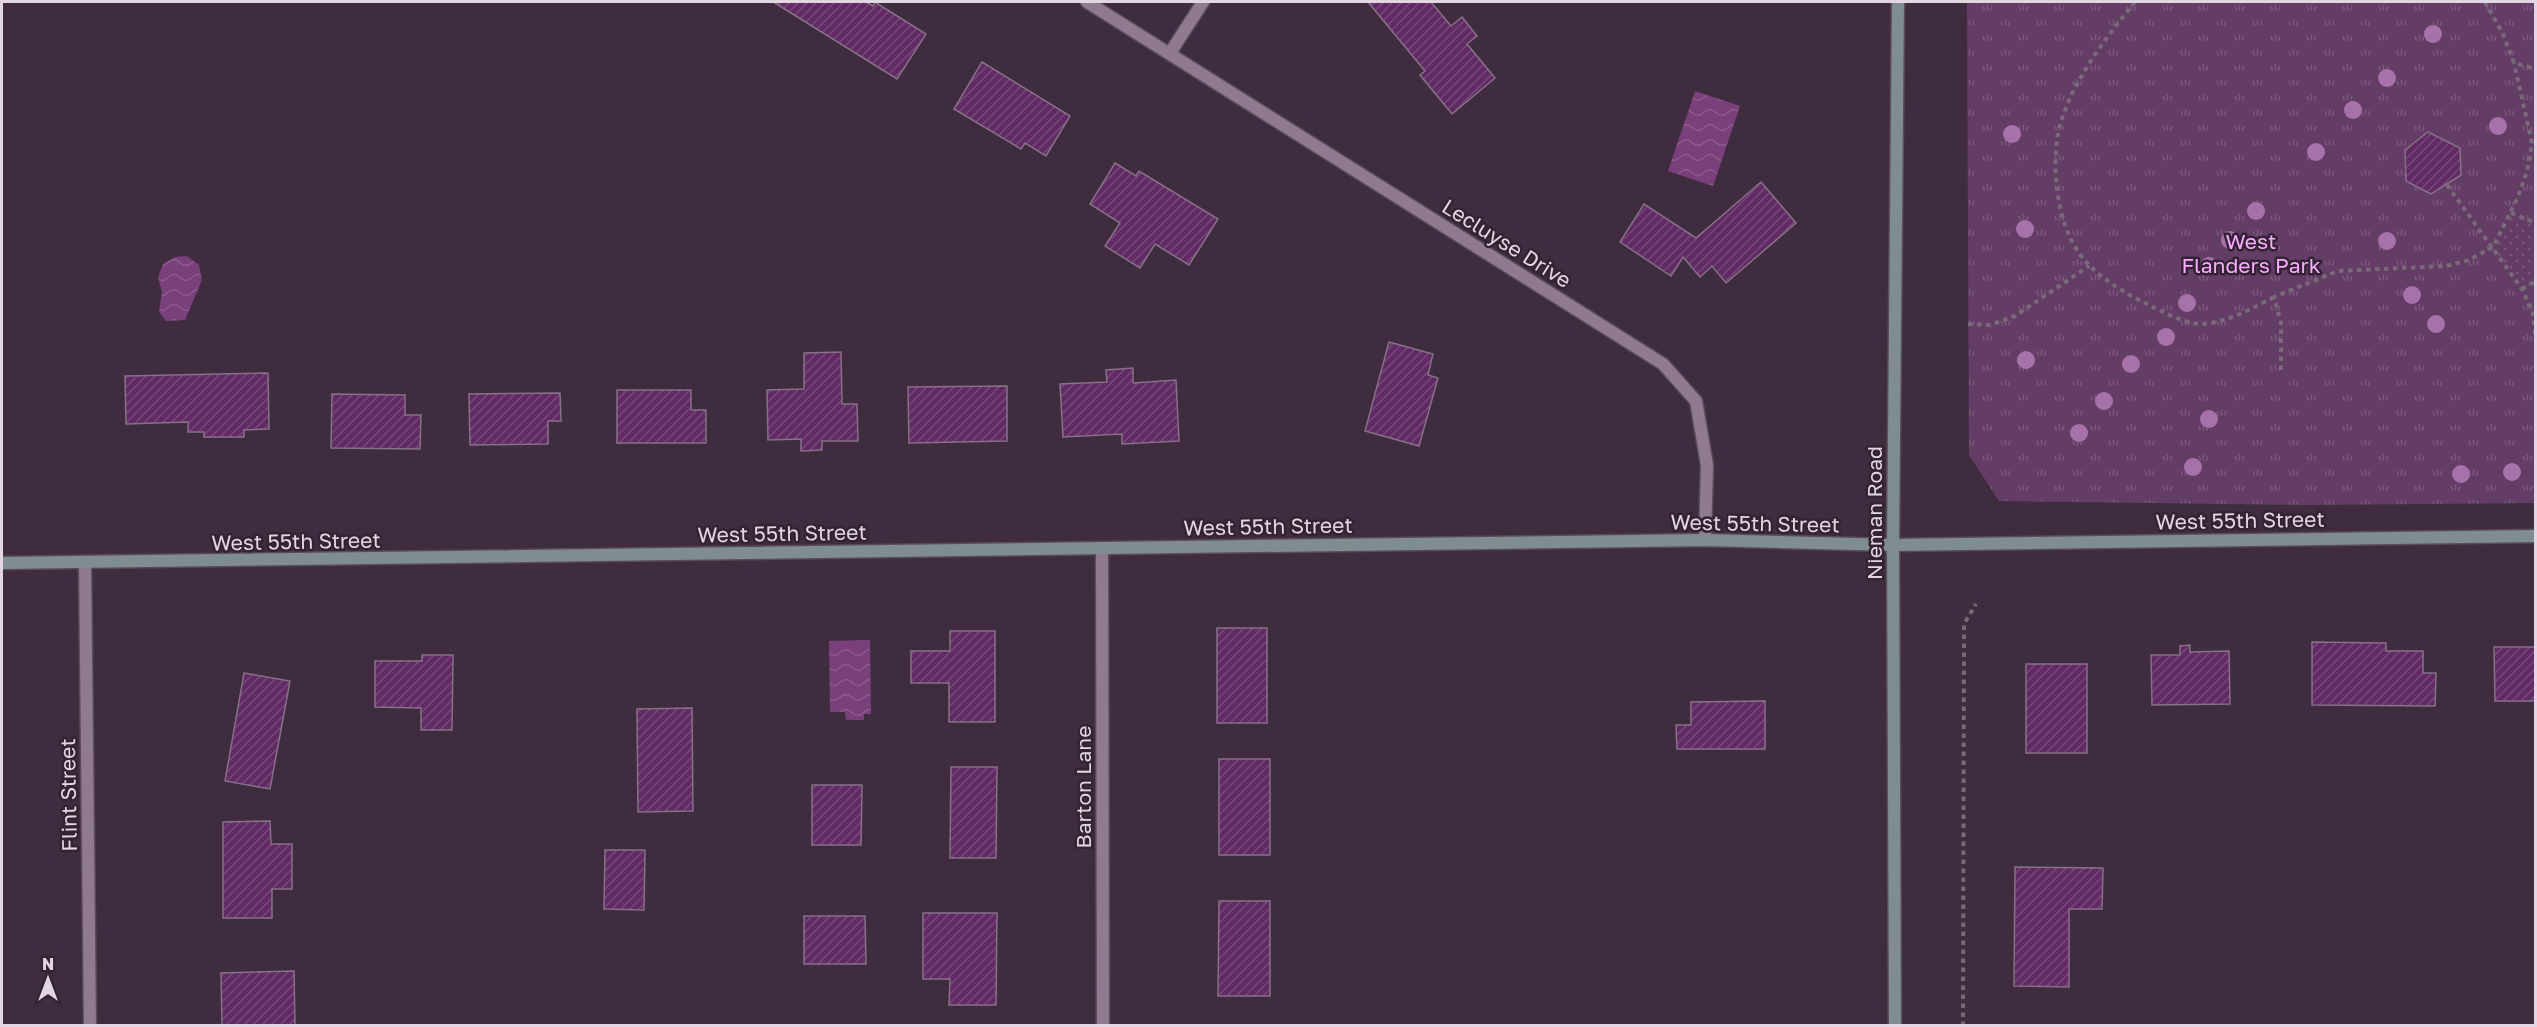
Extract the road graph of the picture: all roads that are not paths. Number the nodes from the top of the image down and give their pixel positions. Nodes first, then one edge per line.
1 (1088, 2) edge
2 (1203, 2) edge
3 (1898, 2) edge
4 (1170, 54) junction
5 (2535, 536) edge
6 (1705, 540) junction
7 (1893, 545) junction
8 (1102, 548) junction
9 (2, 563) edge
10 (85, 563) junction
11 (90, 1026) edge
12 (1103, 1026) edge
13 (1895, 1026) edge

1 - 4 street, Lecluyse Drive
2 - 4 street
3 - 7 street, Nieman Road
4 - 6 street, Lecluyse Drive
5 - 7 street, West 55th Street
6 - 7 street, West 55th Street
6 - 8 street, West 55th Street
7 - 13 street, Nieman Road
8 - 10 street, West 55th Street
8 - 12 street, Barton Lane
9 - 10 street, West 55th Street
10 - 11 street, Flint Street

